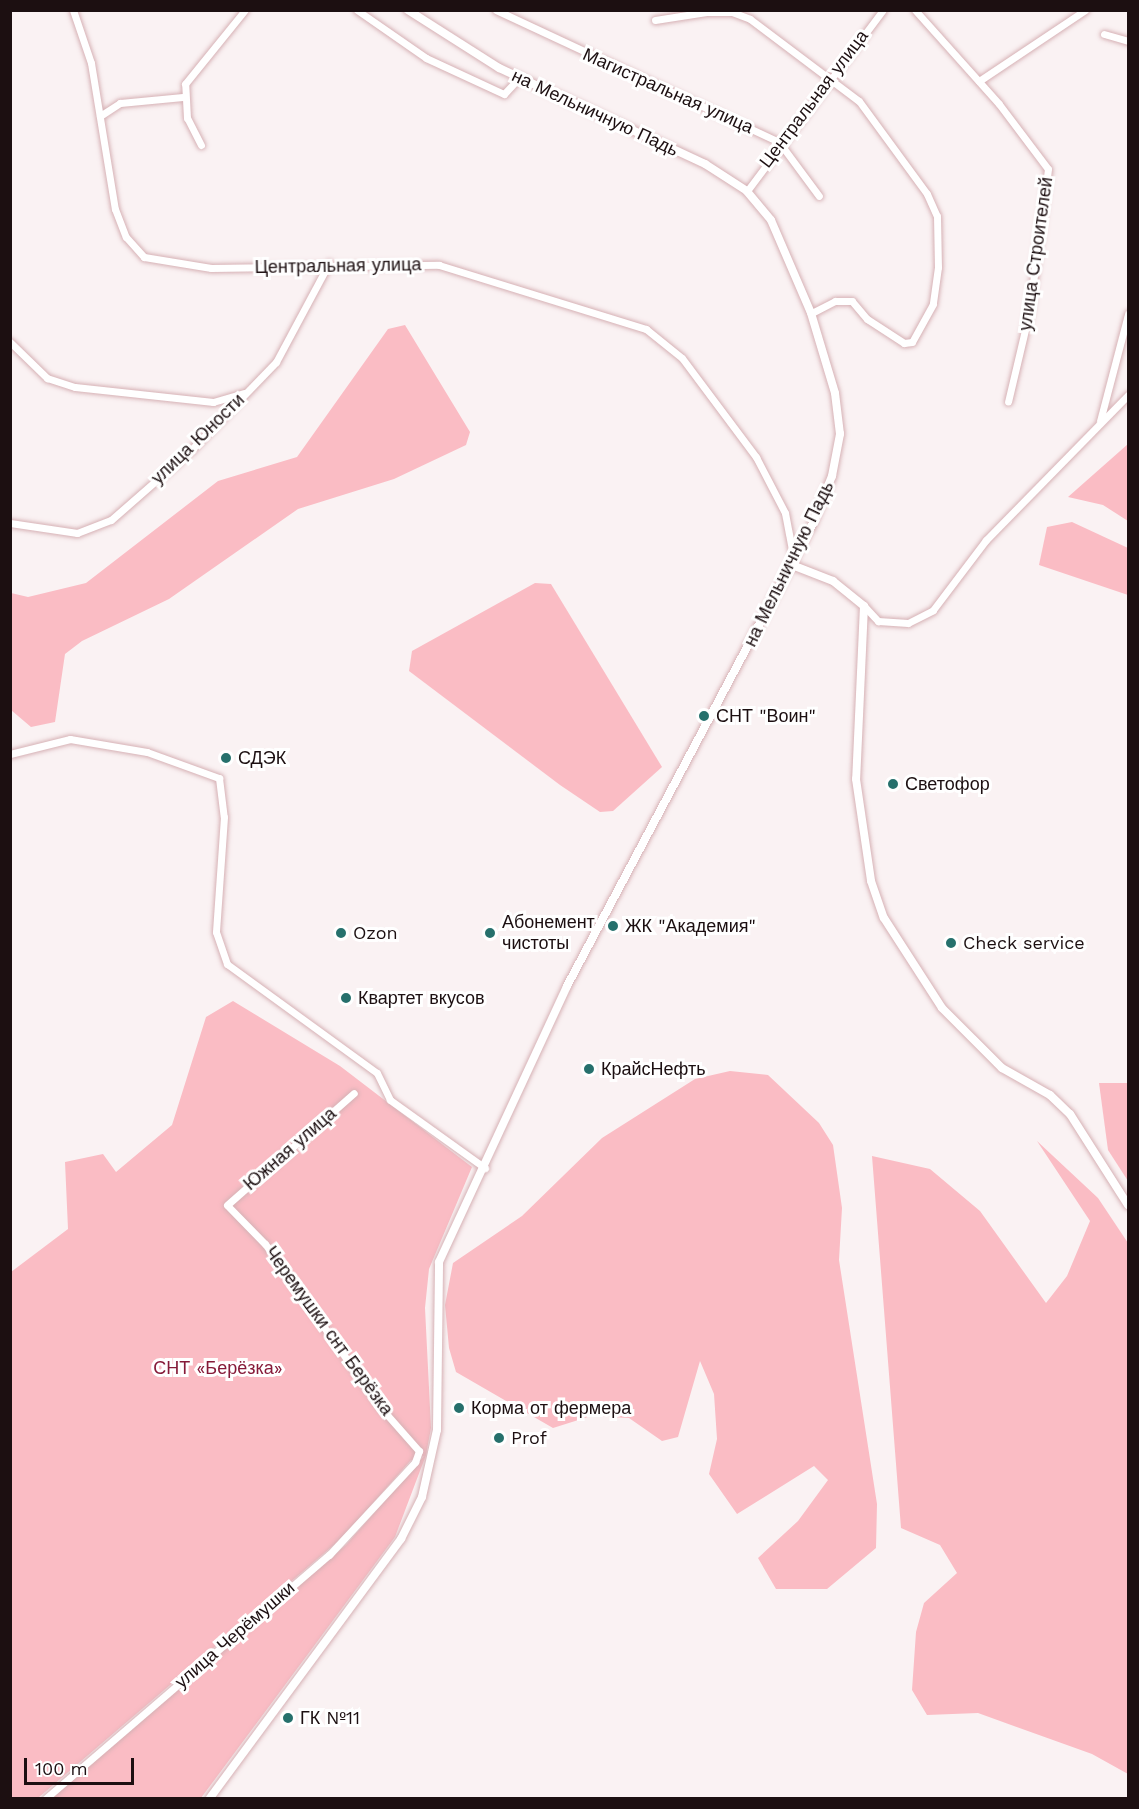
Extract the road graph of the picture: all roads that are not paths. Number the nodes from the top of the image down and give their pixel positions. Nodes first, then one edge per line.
1 (73, 10) edge
2 (245, 10) edge
3 (357, 10) edge
4 (408, 10) edge
5 (496, 10) edge
6 (883, 10) edge
7 (915, 10) edge
8 (1085, 10) edge
9 (655, 20) dead end
10 (1104, 34) dead end
11 (1128, 40) edge
12 (829, 77) junction
13 (519, 78) junction
14 (979, 81) junction
15 (183, 97) junction
16 (100, 116) junction
17 (779, 142) junction
18 (201, 145) dead end
19 (747, 190) junction
20 (819, 196) dead end
21 (329, 263) junction
22 (811, 313) junction
23 (1128, 314) edge
24 (10, 342) edge
25 (246, 392) junction
26 (1128, 395) edge
27 (1008, 402) dead end
28 (1100, 421) junction
29 (10, 523) edge
30 (793, 564) junction
31 (864, 606) junction
32 (10, 754) edge
33 (354, 1093) dead end
34 (484, 1168) junction
35 (227, 1205) joint
36 (1128, 1205) edge
37 (415, 1462) joint
38 (46, 1798) edge
39 (210, 1798) edge

1 - 16 street, Центральная улица
2 - 15 street
3 - 13 street
4 - 13 street, на Мельничную Падь
5 - 17 street, Магистральная улица
6 - 12 street, Центральная улица
7 - 14 street, улица Строителей
8 - 14 street
9 - 12 street
10 - 11 street
12 - 17 street, Центральная улица
12 - 22 street
13 - 19 street, на Мельничную Падь
14 - 27 street, улица Строителей
15 - 16 street
15 - 18 street
16 - 21 street, Центральная улица
17 - 19 street, Центральная улица
17 - 20 street, Магистральная улица
19 - 22 street, на Мельничную Падь
21 - 25 street, улица Юности
21 - 30 street, Центральная улица
22 - 30 street, на Мельничную Падь
23 - 28 street
24 - 25 street
25 - 29 street, улица Юности
26 - 28 street
28 - 31 street
30 - 31 street
30 - 34 street, на Мельничную Падь
31 - 36 street
32 - 34 street
33 - 35 street, Южная улица
34 - 39 street, на Мельничную Падь
35 - 37 street, Черемушки снт Берёзка
37 - 38 street, улица Черёмушки

